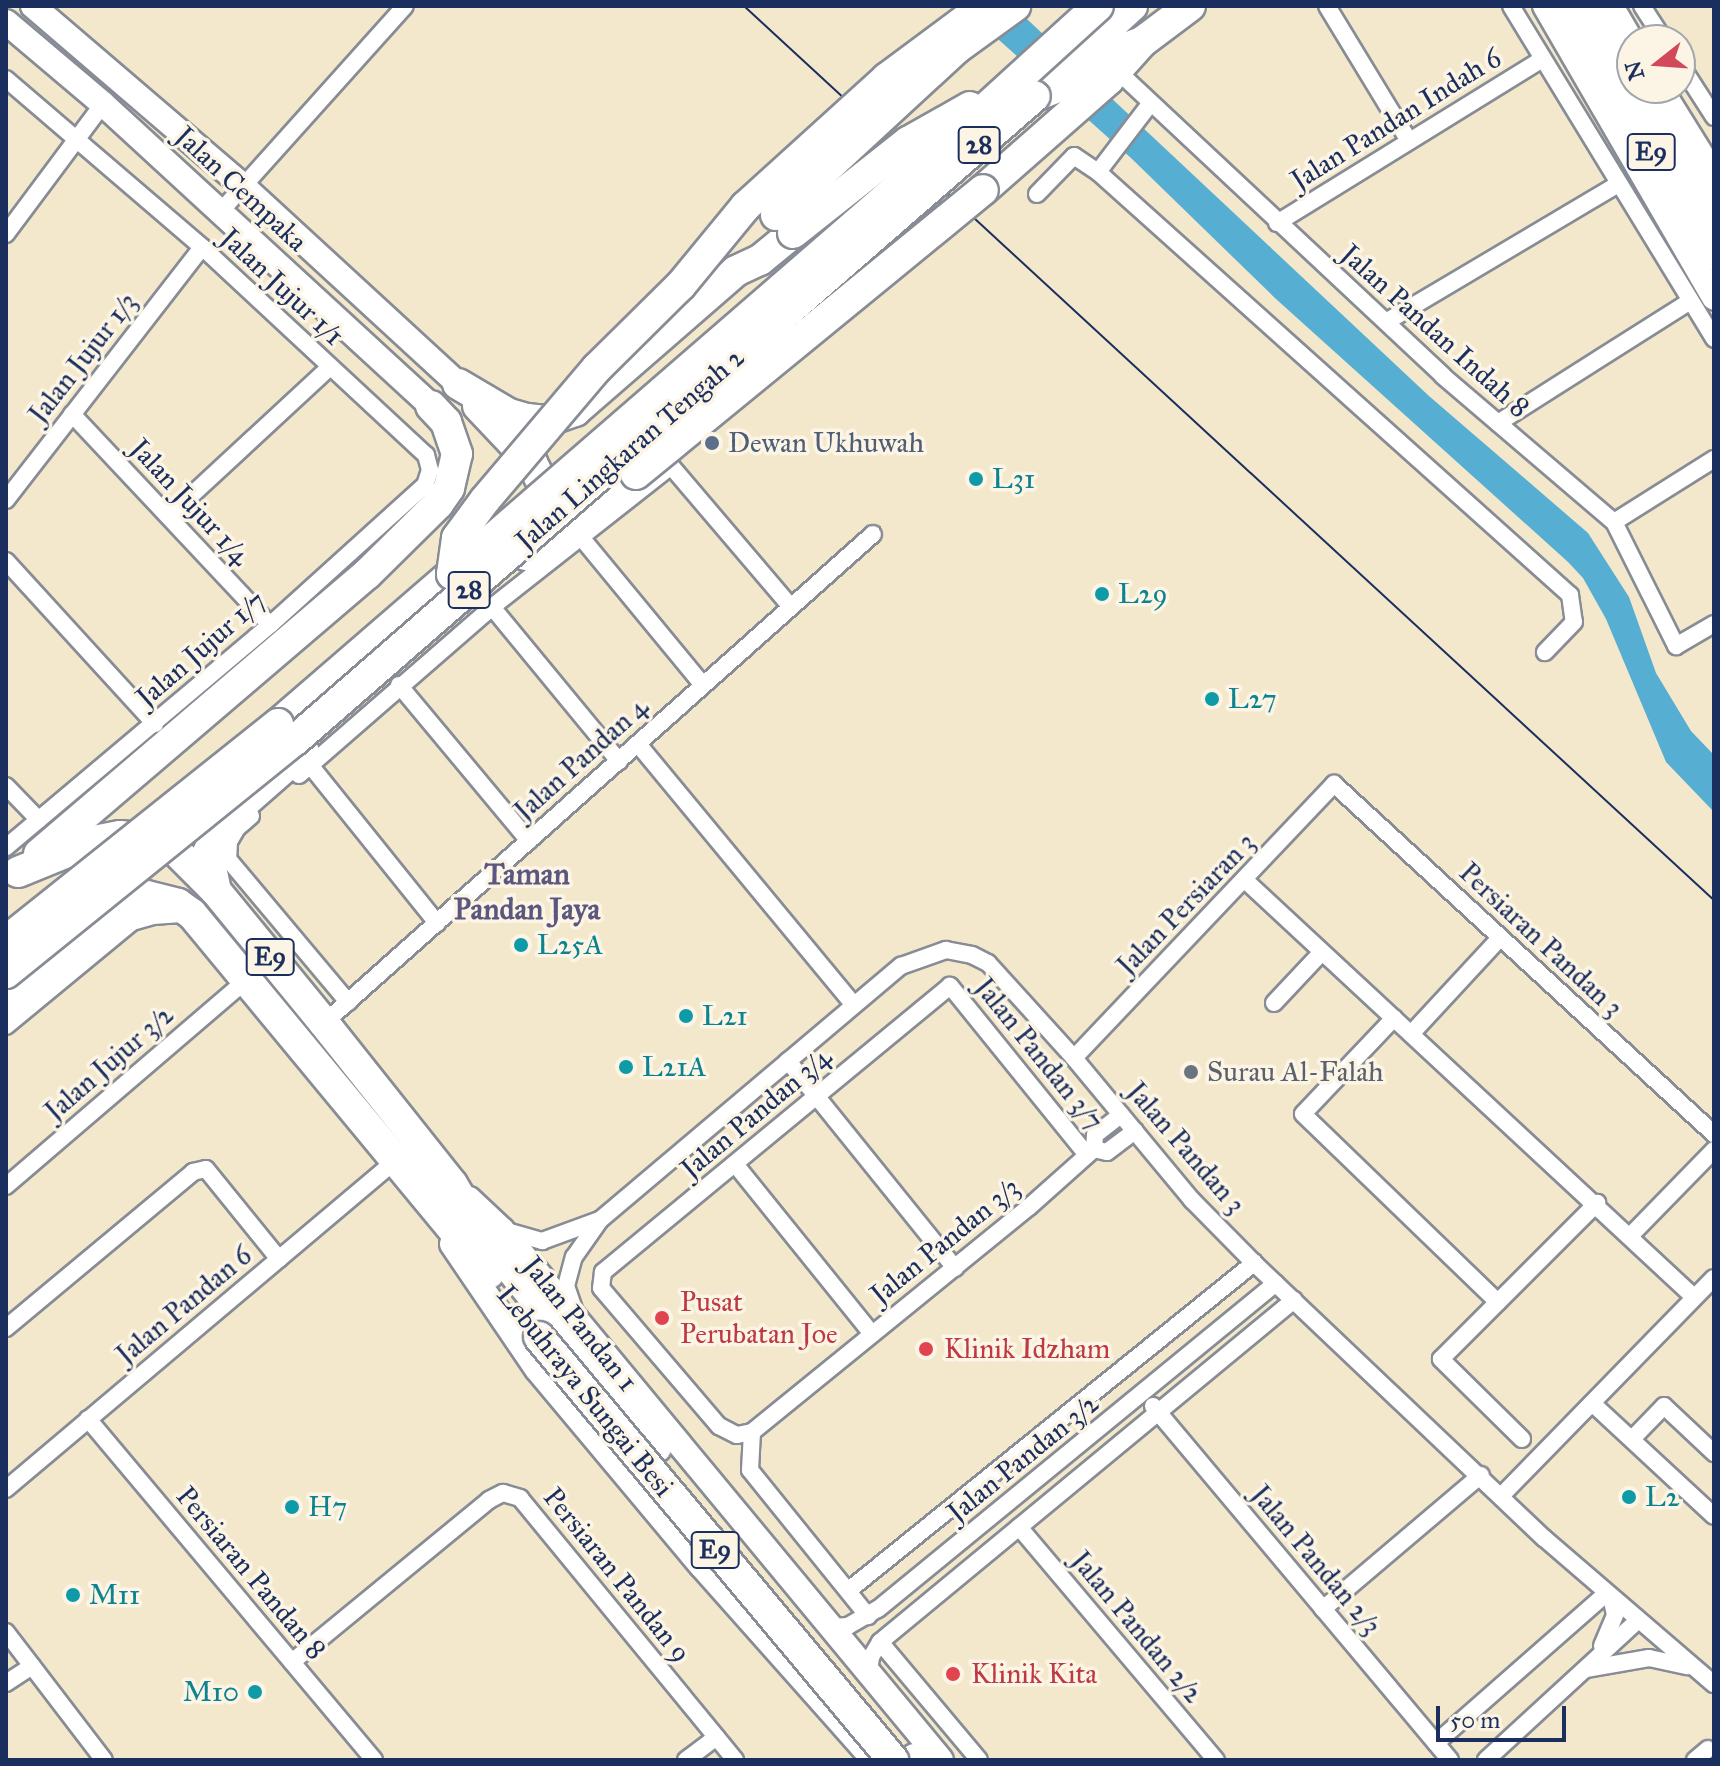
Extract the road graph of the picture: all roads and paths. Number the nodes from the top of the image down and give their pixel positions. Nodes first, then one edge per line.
1 (33, 6) edge
2 (405, 6) edge
3 (984, 6) edge
4 (1015, 6) edge
5 (1098, 6) edge
6 (1132, 6) edge
7 (1190, 6) edge
8 (1327, 6) edge
9 (1511, 6) edge
10 (1545, 6) edge
11 (1567, 6) edge
12 (1591, 6) edge
13 (1611, 6) edge
14 (1642, 6) edge
15 (6, 22) edge
16 (1654, 24) edge
17 (1606, 43) edge
18 (1543, 59) junction
19 (1124, 62) junction
20 (6, 79) edge
21 (1027, 88) junction
22 (1696, 89) edge
23 (103, 104) junction
24 (1650, 104) edge
25 (1670, 104) edge
26 (1146, 109) junction
27 (1714, 117) edge
28 (78, 138) junction
29 (1409, 141) junction
30 (1102, 165) junction
31 (1714, 175) edge
32 (1618, 184) junction
33 (244, 187) junction
34 (1037, 194) dead end
35 (1714, 210) edge
36 (221, 211) junction
37 (1277, 223) junction
38 (784, 224) junction
39 (8, 227) edge
40 (202, 247) junction
41 (1714, 255) edge
42 (1714, 298) edge
43 (1689, 302) junction
44 (1386, 322) junction
45 (1714, 339) edge
46 (329, 368) junction
47 (458, 384) junction
48 (431, 406) joint
49 (72, 414) junction
50 (1498, 423) junction
51 (1714, 459) edge
52 (425, 485) joint
53 (6, 500) edge
54 (169, 516) junction
55 (1614, 522) junction
56 (873, 534) dead end
57 (580, 536) junction
58 (533, 549) junction
59 (6, 561) edge
60 (452, 574) junction
61 (492, 607) junction
62 (791, 607) junction
63 (1714, 624) edge
64 (270, 625) junction
65 (1545, 652) dead end
66 (399, 685) junction
67 (703, 685) junction
68 (155, 724) junction
69 (638, 744) junction
70 (619, 761) junction
71 (310, 765) junction
72 (1334, 784) joint
73 (6, 786) edge
74 (39, 820) junction
75 (529, 841) junction
76 (10, 867) edge
77 (1246, 881) junction
78 (216, 891) junction
79 (192, 914) junction
80 (437, 923) junction
81 (1500, 938) junction
82 (6, 941) edge
83 (1321, 953) junction
84 (6, 973) edge
85 (246, 980) junction
86 (950, 986) joint
87 (348, 1002) junction
88 (1274, 1003) dead end
89 (6, 1004) edge
90 (853, 1004) junction
91 (1394, 1018) junction
92 (324, 1023) junction
93 (6, 1026) edge
94 (1411, 1034) junction
95 (1074, 1058) junction
96 (788, 1061) junction
97 (817, 1096) junction
98 (1121, 1115) junction
99 (1135, 1131) junction
100 (1714, 1134) edge
101 (1714, 1150) edge
102 (1091, 1152) junction
103 (395, 1161) junction
104 (735, 1164) junction
105 (452, 1184) junction
106 (6, 1186) edge
107 (1597, 1203) junction
108 (432, 1206) junction
109 (600, 1220) junction
110 (502, 1230) junction
111 (1630, 1236) junction
112 (279, 1259) junction
113 (1254, 1263) junction
114 (955, 1268) junction
115 (1714, 1278) edge
116 (1276, 1283) junction
117 (1694, 1297) junction
118 (1294, 1300) junction
119 (1498, 1302) junction
120 (580, 1326) junction
121 (6, 1328) edge
122 (872, 1334) junction
123 (1142, 1394) junction
124 (1592, 1403) junction
125 (1158, 1412) junction
126 (88, 1419) junction
127 (752, 1432) junction
128 (1522, 1439) dead end
129 (1632, 1439) junction
130 (1714, 1453) edge
131 (1481, 1475) junction
132 (6, 1489) edge
133 (1502, 1495) junction
134 (1714, 1516) edge
135 (1019, 1527) junction
136 (849, 1590) junction
137 (1609, 1594) junction
138 (1323, 1609) junction
139 (868, 1616) junction
140 (1638, 1620) junction
141 (831, 1627) junction
142 (6, 1632) edge
143 (880, 1642) junction
144 (292, 1662) junction
145 (32, 1666) junction
146 (863, 1666) junction
147 (1584, 1669) junction
148 (1696, 1669) junction
149 (6, 1683) edge
150 (1714, 1684) edge
151 (815, 1694) junction
152 (716, 1737) junction
153 (1436, 1743) junction
154 (97, 1758) edge
155 (374, 1760) edge
156 (686, 1760) edge
157 (735, 1760) edge
158 (874, 1760) edge
159 (893, 1760) edge
160 (916, 1760) edge
161 (941, 1760) edge
162 (979, 1760) edge
163 (1216, 1760) edge
164 (1450, 1760) edge
165 (1486, 1760) edge

1 - 33 main road, Jalan Cempaka
2 - 33 street
3 - 60 highway, bridge
4 - 38 highway, bridge
5 - 21 highway, Jalan Lingkaran Tengah 2 / 28, bridge
6 - 21 highway, Jalan Lingkaran Tengah 2 / 28
7 - 19 highway
8 - 29 street
9 - 18 street
10 - 17 main road
11 - 17 highway, E9
12 - 17 highway, E9
13 - 17 main road
14 - 16 street
15 - 23 main road, Jalan Cempaka
17 - 41 highway, E9
17 - 42 main road
18 - 29 street, Jalan Pandan Indah 6
18 - 32 street
19 - 21 highway
19 - 26 street, Jalan Pandan Indah 8
19 - 58 highway, bridge
20 - 28 street, Jalan Jujur 1/1
21 - 38 highway, bridge
21 - 60 highway, Jalan Lingkaran Tengah 2 / 28, bridge
21 - 84 highway, Jalan Lingkaran Tengah 2 / 28, bridge
22 - 27 street
23 - 28 street
23 - 36 main road, Jalan Cempaka
24 - 35 highway, E9
25 - 31 main road
26 - 30 street
26 - 37 street, Jalan Pandan Indah 8
28 - 39 street
28 - 40 street, Jalan Jujur 1/1
29 - 37 street, Jalan Pandan Indah 6
30 - 34 street
30 - 65 street
32 - 43 street
32 - 44 street
33 - 36 street
33 - 47 main road, Jalan Cempaka
36 - 48 main road, Jalan Cempaka
37 - 44 street, Jalan Pandan Indah 8
38 - 47 highway
40 - 46 street, Jalan Jujur 1/1
40 - 49 street, Jalan Jujur 1/3
43 - 45 street
43 - 50 street
44 - 50 street, Jalan Pandan Indah 8
46 - 52 street, Jalan Jujur 1/1
46 - 54 street
47 - 58 highway
48 - 76 highway
49 - 53 street, Jalan Jujur 1/3
49 - 54 street, Jalan Jujur 1/4
50 - 55 street, Jalan Pandan Indah 8
51 - 55 street
52 - 64 street, Jalan Jujur 1/7
54 - 64 street, Jalan Jujur 1/4
55 - 63 street, Jalan Pandan Indah 8
56 - 62 street, Jalan Pandan 4
57 - 61 street
57 - 62 street
57 - 67 street
58 - 78 highway
59 - 68 street
60 - 82 highway, Jalan Lingkaran Tengah 2 / 28, bridge
61 - 66 street
61 - 70 street
62 - 67 street, Jalan Pandan 4
64 - 68 street, Jalan Jujur 1/7
66 - 71 street
66 - 75 street
67 - 69 street, Jalan Pandan 4
68 - 74 street, Jalan Jujur 1/7
69 - 70 street, Jalan Pandan 4
69 - 90 street
70 - 75 street, Jalan Pandan 4
71 - 80 street
71 - 87 street
72 - 77 street, Jalan Persiaran 3
72 - 81 street, Persiaran Pandan 3
73 - 74 street
74 - 76 street, Jalan Jujur 1/7
75 - 80 street, Jalan Pandan 4
76 - 78 highway, Jalan Pandan 1
77 - 83 street
77 - 95 street, Jalan Persiaran 3
78 - 92 highway, Jalan Pandan 1 / E9
79 - 85 highway, Jalan Pandan 1 / E9
79 - 89 highway
79 - 93 street
80 - 87 street, Jalan Pandan 4
81 - 94 street
81 - 100 street, Persiaran Pandan 3
83 - 88 street
83 - 91 street
85 - 103 highway, Jalan Pandan 1 / E9
85 - 106 street, Jalan Jujur 3/2
86 - 97 street, Jalan Pandan 3/4
86 - 102 street, Jalan Pandan 3/7
87 - 92 street, Jalan Pandan 4
90 - 95 street, Jalan Pandan 3
90 - 96 street, Jalan Pandan 3
91 - 94 street
91 - 119 street
92 - 105 highway, Jalan Pandan 1 / E9
94 - 107 street
95 - 98 street, Jalan Pandan 3
96 - 97 street
96 - 109 street, Jalan Pandan 3
97 - 104 street, Jalan Pandan 3/4
97 - 114 street
98 - 99 street, Jalan Pandan 3
98 - 102 street, Jalan Pandan 3/3
99 - 102 street, Jalan Pandan 3/3
99 - 113 street, Jalan Pandan 3
101 - 111 street
102 - 114 street, Jalan Pandan 3/3
103 - 108 highway, Jalan Pandan 1 / E9
103 - 112 street, Jalan Pandan 6
104 - 122 street
104 - 127 street, Jalan Pandan 3/4
105 - 110 main road, Jalan Pandan 1
105 - 160 highway, Lebuhraya Sungai Besi / E9
107 - 111 street
107 - 119 street
108 - 151 main road, Jalan Pandan 1
108 - 159 highway, Lebuhraya Sungai Besi / E9, bridge
109 - 110 street, Jalan Pandan 3
109 - 120 street, Jalan Pandan 3
110 - 120 main road, Jalan Pandan 1
111 - 117 street
112 - 121 street
112 - 126 street, Jalan Pandan 6
113 - 116 street, Jalan Pandan 3
113 - 136 street, Jalan Pandan 3/2
114 - 122 street, Jalan Pandan 3/3
115 - 117 street
116 - 118 street, Jalan Pandan 3
116 - 123 street, Jalan Pandan 3/2
117 - 124 street
118 - 125 street
118 - 131 street, Jalan Pandan 3
119 - 128 street
120 - 141 main road, Jalan Pandan 1
122 - 127 street, Jalan Pandan 3/3
123 - 125 street, Jalan Pandan 2/3
123 - 139 street, Jalan Pandan 3/2
124 - 129 street
124 - 133 street
125 - 135 street
125 - 138 street, Jalan Pandan 2/3
126 - 132 street, Jalan Pandan 6
126 - 144 street, Persiaran Pandan 8
127 - 136 street
129 - 130 street
129 - 134 street
131 - 133 street, Jalan Pandan 3
131 - 138 street
133 - 137 street, Jalan Pandan 3
135 - 143 street
135 - 163 street, Jalan Pandan 2/2
136 - 139 street
137 - 140 street, Jalan Pandan 3
137 - 147 street
137 - 153 street
138 - 153 street, Jalan Pandan 2/3
139 - 141 street, Jalan Pandan 3/2
140 - 147 street
140 - 148 street, Jalan Pandan 3
141 - 146 main road, Jalan Pandan 1
142 - 145 street
143 - 146 street
143 - 162 street
144 - 152 street, Persiaran Pandan 9
144 - 155 street, Persiaran Pandan 8
145 - 149 street
145 - 154 street
146 - 151 main road
146 - 161 main road, Jalan Pandan 1
147 - 148 street
147 - 165 street
148 - 150 street, Jalan Pandan 3
151 - 158 main road, Jalan Pandan 1
152 - 156 street
152 - 157 street, Persiaran Pandan 9
153 - 164 street, Jalan Pandan 2/3

